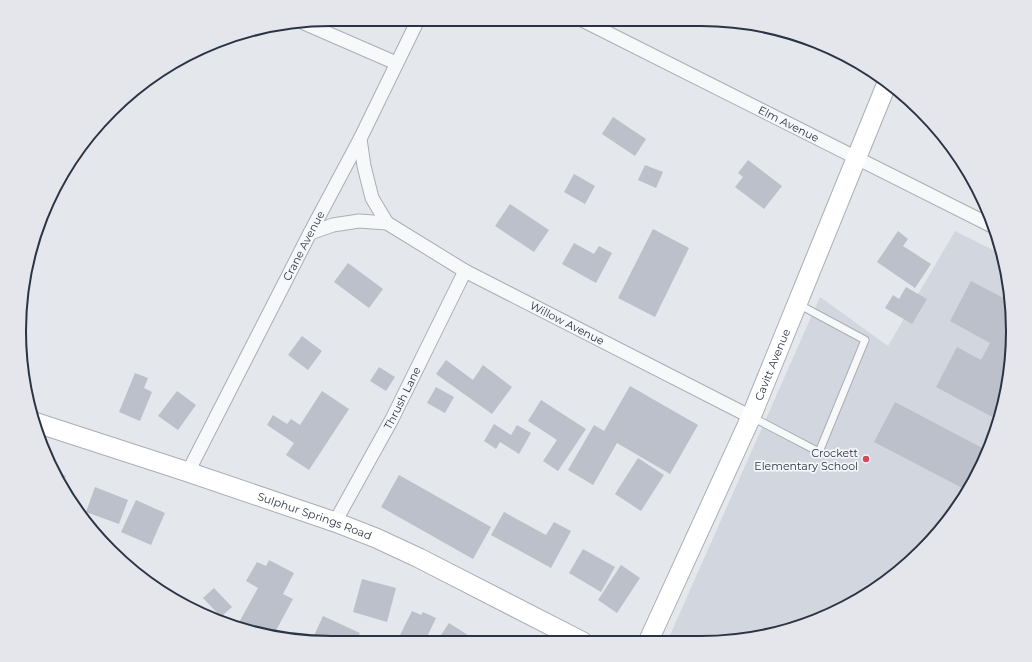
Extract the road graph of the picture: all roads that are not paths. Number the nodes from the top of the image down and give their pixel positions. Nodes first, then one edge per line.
1 (415, 26) edge
2 (594, 26) edge
3 (313, 27) edge
4 (396, 63) junction
5 (885, 88) edge
6 (360, 139) junction
7 (856, 159) junction
8 (387, 223) junction
9 (986, 223) edge
10 (310, 233) junction
11 (465, 271) junction
12 (797, 304) junction
13 (751, 417) junction
14 (40, 424) edge
15 (188, 472) junction
16 (335, 522) junction
17 (571, 636) edge
18 (651, 636) edge

1 - 4 street, Crane Avenue
2 - 7 street, Elm Avenue
3 - 4 street
4 - 6 street, Crane Avenue
5 - 7 street, Cavitt Avenue
6 - 8 street, Willow Avenue
6 - 10 street, Crane Avenue
7 - 9 street, Elm Avenue
7 - 12 street, Cavitt Avenue
8 - 10 street, Willow Avenue
8 - 11 street, Willow Avenue
10 - 15 street, Crane Avenue
11 - 13 street, Willow Avenue
11 - 16 street, Thrush Lane
12 - 13 street, Cavitt Avenue
12 - 13 lane
13 - 18 street, Cavitt Avenue
14 - 15 street, Sulphur Springs Road
15 - 16 street, Sulphur Springs Road
16 - 17 street, Sulphur Springs Road

